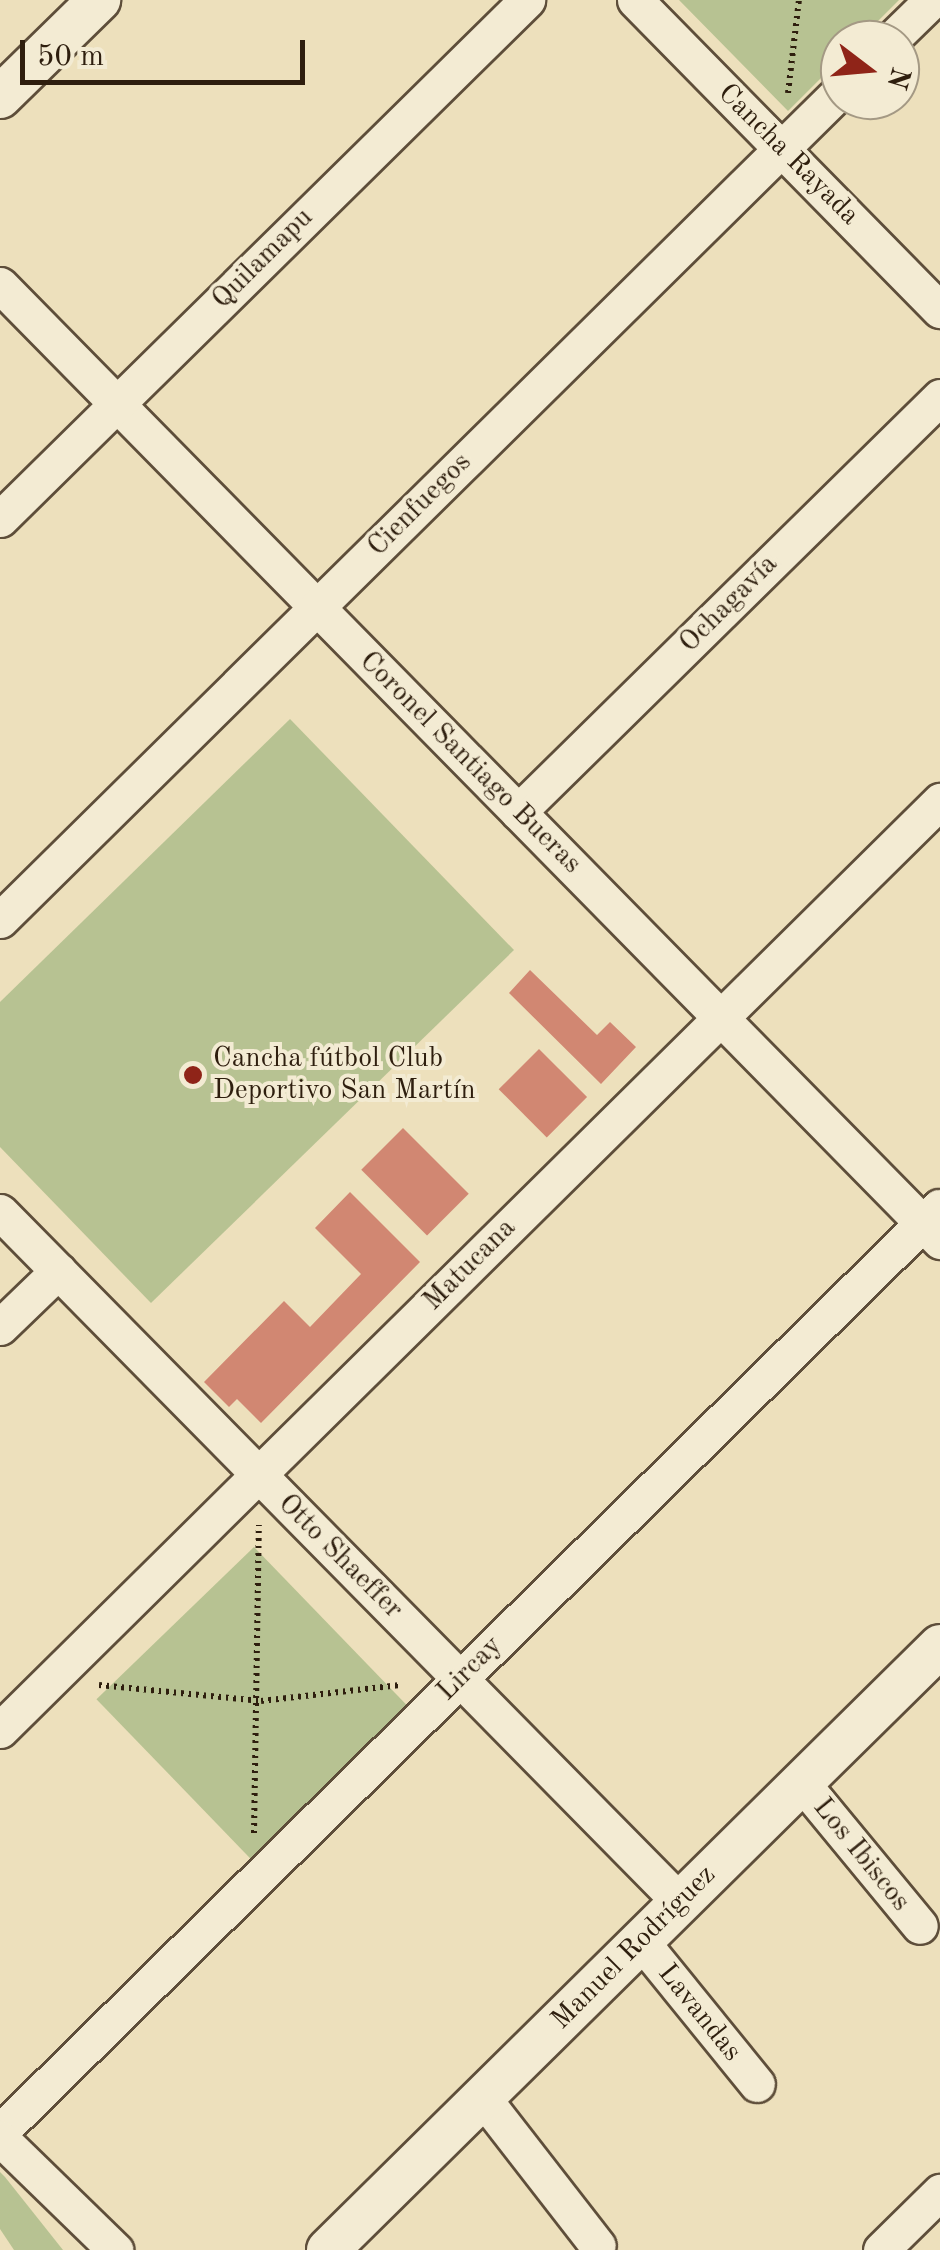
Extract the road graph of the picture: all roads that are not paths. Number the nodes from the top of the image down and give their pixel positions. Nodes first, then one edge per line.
1 (99, 0) edge
2 (527, 0) edge
3 (636, 0) edge
4 (932, 0) edge
5 (912, 20) edge
6 (0, 97) edge
7 (820, 110) edge
8 (781, 148) junction
9 (0, 285) edge
10 (940, 310) edge
11 (940, 397) edge
12 (117, 404) junction
13 (0, 519) edge
14 (316, 607) junction
15 (940, 801) edge
16 (518, 812) junction
17 (0, 920) edge
18 (720, 1018) junction
19 (0, 1212) edge
20 (934, 1224) edge
21 (58, 1271) junction
22 (0, 1327) edge
23 (258, 1474) junction
24 (940, 1646) edge
25 (460, 1679) junction
26 (0, 1730) edge
27 (802, 1782) junction
28 (680, 1902) junction
29 (920, 1926) dead end
30 (641, 1941) junction
31 (757, 2084) dead end
32 (483, 2098) junction
33 (0, 2135) edge
34 (940, 2192) edge
35 (598, 2246) dead end
36 (115, 2250) edge
37 (328, 2250) edge
38 (881, 2250) edge

1 - 6 street
2 - 12 street, Quilamapu
3 - 8 street, Cancha Rayada
4 - 5 street
7 - 8 street, Cienfuegos
8 - 10 street, Cancha Rayada
8 - 14 street, Cienfuegos
9 - 12 street, Coronel Santiago Bueras
11 - 16 street, Ochagavía
12 - 13 street, Quilamapu
12 - 14 street, Coronel Santiago Bueras
14 - 16 street, Coronel Santiago Bueras
14 - 17 street, Cienfuegos
15 - 18 street, Matucana
16 - 18 street, Coronel Santiago Bueras
18 - 20 street, Coronel Santiago Bueras
18 - 23 street, Matucana
19 - 21 street, Otto Shaeffer
20 - 25 street, Lircay
21 - 22 street
21 - 23 street, Otto Shaeffer
23 - 25 street, Otto Shaeffer
23 - 26 street, Matucana
24 - 27 street, Manuel Rodríguez
25 - 28 street, Otto Shaeffer
25 - 33 street, Lircay
27 - 28 street, Manuel Rodríguez
27 - 29 street, Los Ibiscos
28 - 30 street, Manuel Rodríguez
30 - 31 street, Lavandas
30 - 32 street, Manuel Rodríguez
32 - 35 street
32 - 37 street, Manuel Rodríguez
33 - 36 street
34 - 38 street

